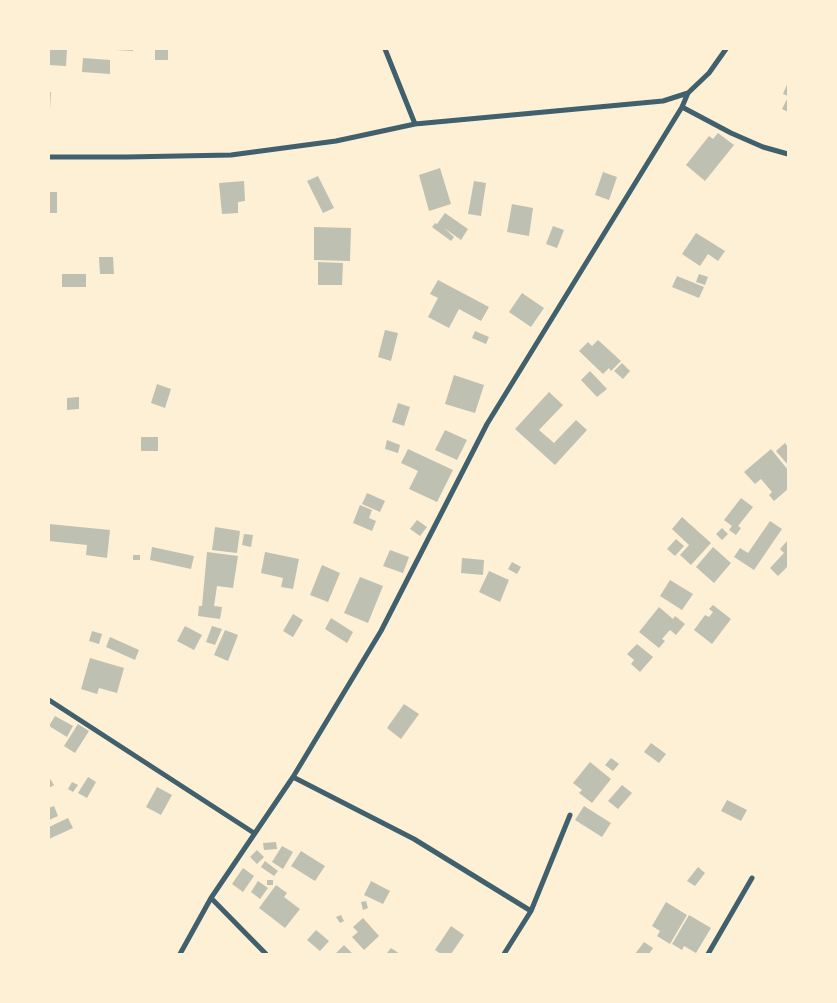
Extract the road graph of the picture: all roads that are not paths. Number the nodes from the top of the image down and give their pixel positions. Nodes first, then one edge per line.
1 (385, 49) edge
2 (726, 49) edge
3 (688, 93) junction
4 (682, 107) junction
5 (415, 124) junction
6 (788, 154) edge
7 (49, 157) edge
8 (49, 700) edge
9 (293, 776) junction
10 (570, 815) dead end
11 (254, 833) junction
12 (752, 878) dead end
13 (212, 898) junction
14 (531, 911) junction
15 (180, 954) edge
16 (266, 954) edge
17 (504, 954) edge
18 (708, 954) edge

1 - 5 street
2 - 3 street
3 - 4 street
3 - 5 street
4 - 6 street
4 - 9 street
5 - 7 street
8 - 11 street
9 - 11 street
9 - 14 street
10 - 14 street
11 - 13 street
12 - 18 street
13 - 15 street
13 - 16 street
14 - 17 street

